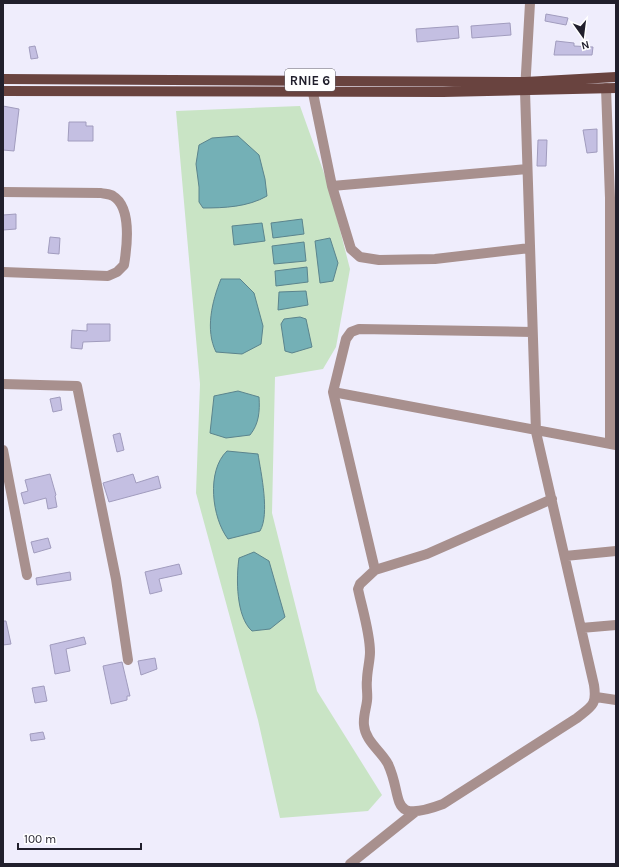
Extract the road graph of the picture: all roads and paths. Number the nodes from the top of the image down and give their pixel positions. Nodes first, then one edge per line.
1 (530, 3) edge
2 (616, 77) edge
3 (3, 79) edge
4 (525, 86) junction
5 (611, 88) edge
6 (3, 91) edge
7 (313, 93) junction
8 (527, 169) junction
9 (332, 186) junction
10 (3, 192) edge
11 (613, 198) edge
12 (530, 248) junction
13 (3, 272) edge
14 (532, 332) junction
15 (3, 384) edge
16 (333, 392) junction
17 (536, 432) junction
18 (613, 445) edge
19 (3, 450) edge
20 (552, 499) junction
21 (616, 551) edge
22 (564, 556) junction
23 (375, 570) junction
24 (27, 575) dead end
25 (616, 625) edge
26 (581, 628) junction
27 (128, 660) dead end
28 (596, 697) junction
29 (616, 700) edge
30 (415, 812) junction
31 (350, 864) edge

1 - 4 street
2 - 4 main road, RNIE 6
3 - 4 main road, RNIE 6
4 - 5 main road, RNIE 6
4 - 7 main road, RNIE 6
4 - 8 street
5 - 11 street
6 - 7 main road, RNIE 6
7 - 9 street
8 - 9 street
8 - 12 street
9 - 12 street
10 - 13 street
11 - 18 street
12 - 14 street
14 - 16 street
14 - 17 street
15 - 27 street
16 - 17 street
16 - 23 street
17 - 18 street
17 - 20 street
19 - 24 street
20 - 22 street
20 - 23 street
21 - 22 street
22 - 26 street
23 - 30 street
25 - 26 street
26 - 28 street
28 - 29 street
28 - 30 street
30 - 31 street

